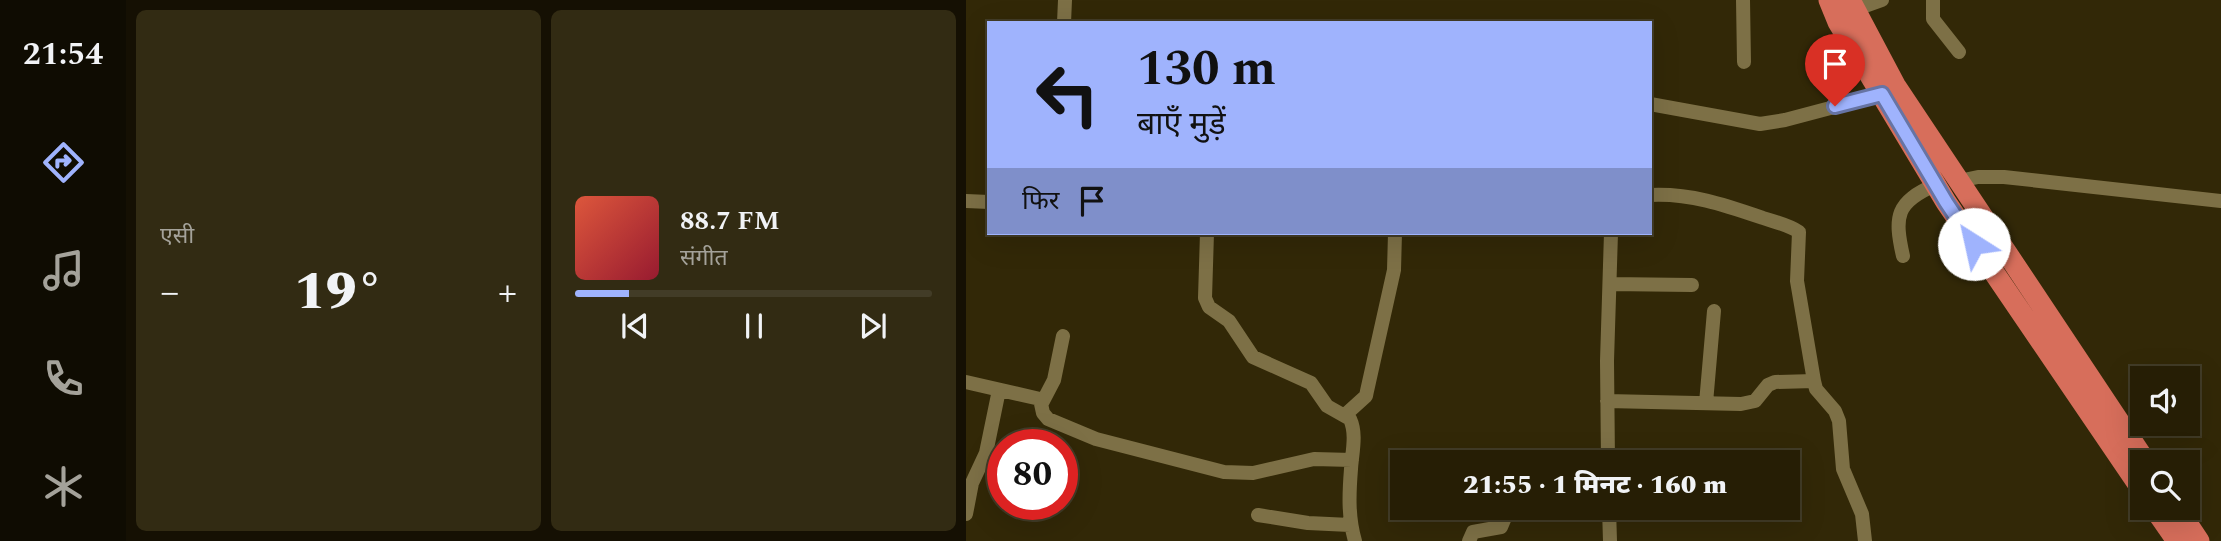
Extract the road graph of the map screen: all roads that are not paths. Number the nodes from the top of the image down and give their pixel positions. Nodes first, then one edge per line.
1 (1065, 0) edge
2 (1743, 0) edge
3 (1829, 0) edge
4 (1882, 0) edge
5 (1933, 0) edge
6 (1852, 5) edge
7 (1064, 21) edge
8 (1959, 52) dead end
9 (1744, 62) dead end
10 (1890, 91) junction
11 (1652, 104) edge
12 (1959, 181) junction
13 (1936, 185) junction
14 (1652, 195) edge
15 (966, 201) edge
16 (2221, 201) edge
17 (987, 202) edge
18 (1208, 235) edge
19 (1395, 235) edge
20 (1611, 235) edge
21 (1903, 256) dead end
22 (1610, 284) junction
23 (1692, 285) dead end
24 (1714, 311) dead end
25 (1063, 336) dead end
26 (1814, 381) junction
27 (966, 382) edge
28 (999, 390) junction
29 (1607, 401) junction
30 (1042, 403) junction
31 (1706, 403) junction
32 (1345, 415) junction
33 (1608, 450) edge
34 (2138, 450) edge
35 (1352, 460) junction
36 (2130, 472) edge
37 (966, 514) edge
38 (1258, 515) dead end
39 (1504, 520) edge
40 (1609, 520) edge
41 (2162, 520) edge
42 (2184, 520) edge
43 (1350, 525) junction
44 (1355, 541) edge
45 (1469, 541) edge
46 (1610, 541) edge
47 (1865, 541) edge
48 (2176, 541) edge
49 (2199, 541) edge

1 - 7 street
2 - 9 street
3 - 10 highway
4 - 6 street
5 - 8 street
6 - 10 highway
10 - 11 street
10 - 12 highway
10 - 13 highway
12 - 16 street
12 - 34 highway
13 - 21 street
13 - 36 highway
14 - 26 street
15 - 17 street
18 - 32 street
19 - 32 street
20 - 22 street
22 - 23 street
22 - 29 street
24 - 31 street
25 - 30 street
26 - 31 street
26 - 47 street
27 - 28 street
28 - 30 street
28 - 37 street
29 - 31 street
29 - 33 street
30 - 35 street
32 - 35 street
35 - 43 street
38 - 43 street
39 - 45 street
40 - 46 street
41 - 48 highway
42 - 49 highway
43 - 44 street

